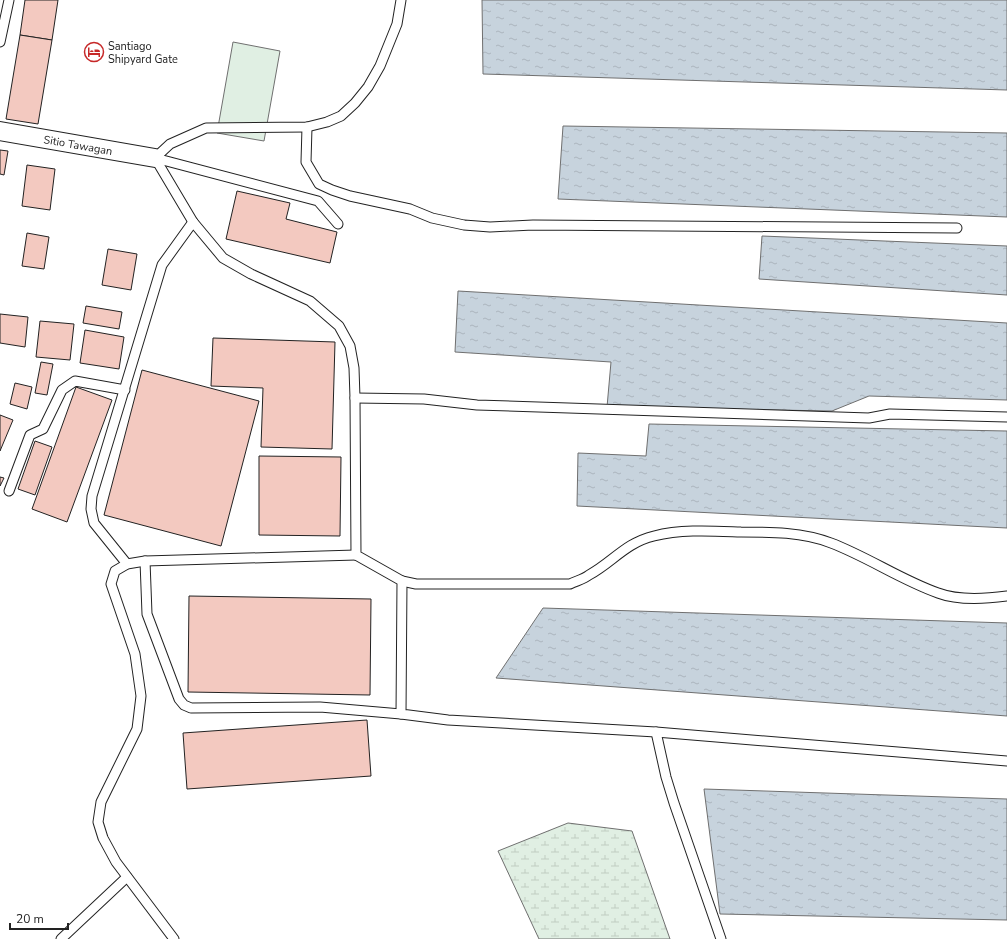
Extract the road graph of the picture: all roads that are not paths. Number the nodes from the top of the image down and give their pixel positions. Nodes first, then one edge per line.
1 (9, 0) edge
2 (401, 0) edge
3 (0, 42) edge
4 (307, 127) junction
5 (0, 131) edge
6 (155, 158) junction
7 (193, 222) junction
8 (338, 224) dead end
9 (957, 228) dead end
10 (124, 390) junction
11 (355, 398) junction
12 (1007, 417) edge
13 (9, 491) dead end
14 (356, 555) junction
15 (145, 561) junction
16 (127, 564) junction
17 (402, 581) junction
18 (1007, 596) edge
19 (401, 714) junction
20 (656, 732) junction
21 (1007, 761) edge
22 (127, 878) junction
23 (61, 939) edge
24 (174, 939) edge
25 (721, 939) edge

1 - 3 lane
2 - 4 lane
4 - 6 lane
4 - 9 lane
5 - 6 street, Sitio Tawagan
6 - 7 lane
6 - 8 lane
7 - 10 lane
7 - 11 lane
10 - 13 lane
10 - 16 lane
11 - 12 lane
11 - 14 lane
14 - 15 lane
14 - 17 lane
15 - 16 lane
15 - 19 lane
16 - 22 lane
17 - 18 lane
17 - 19 lane
19 - 20 lane
20 - 21 lane
20 - 25 lane
22 - 23 lane
22 - 24 lane

